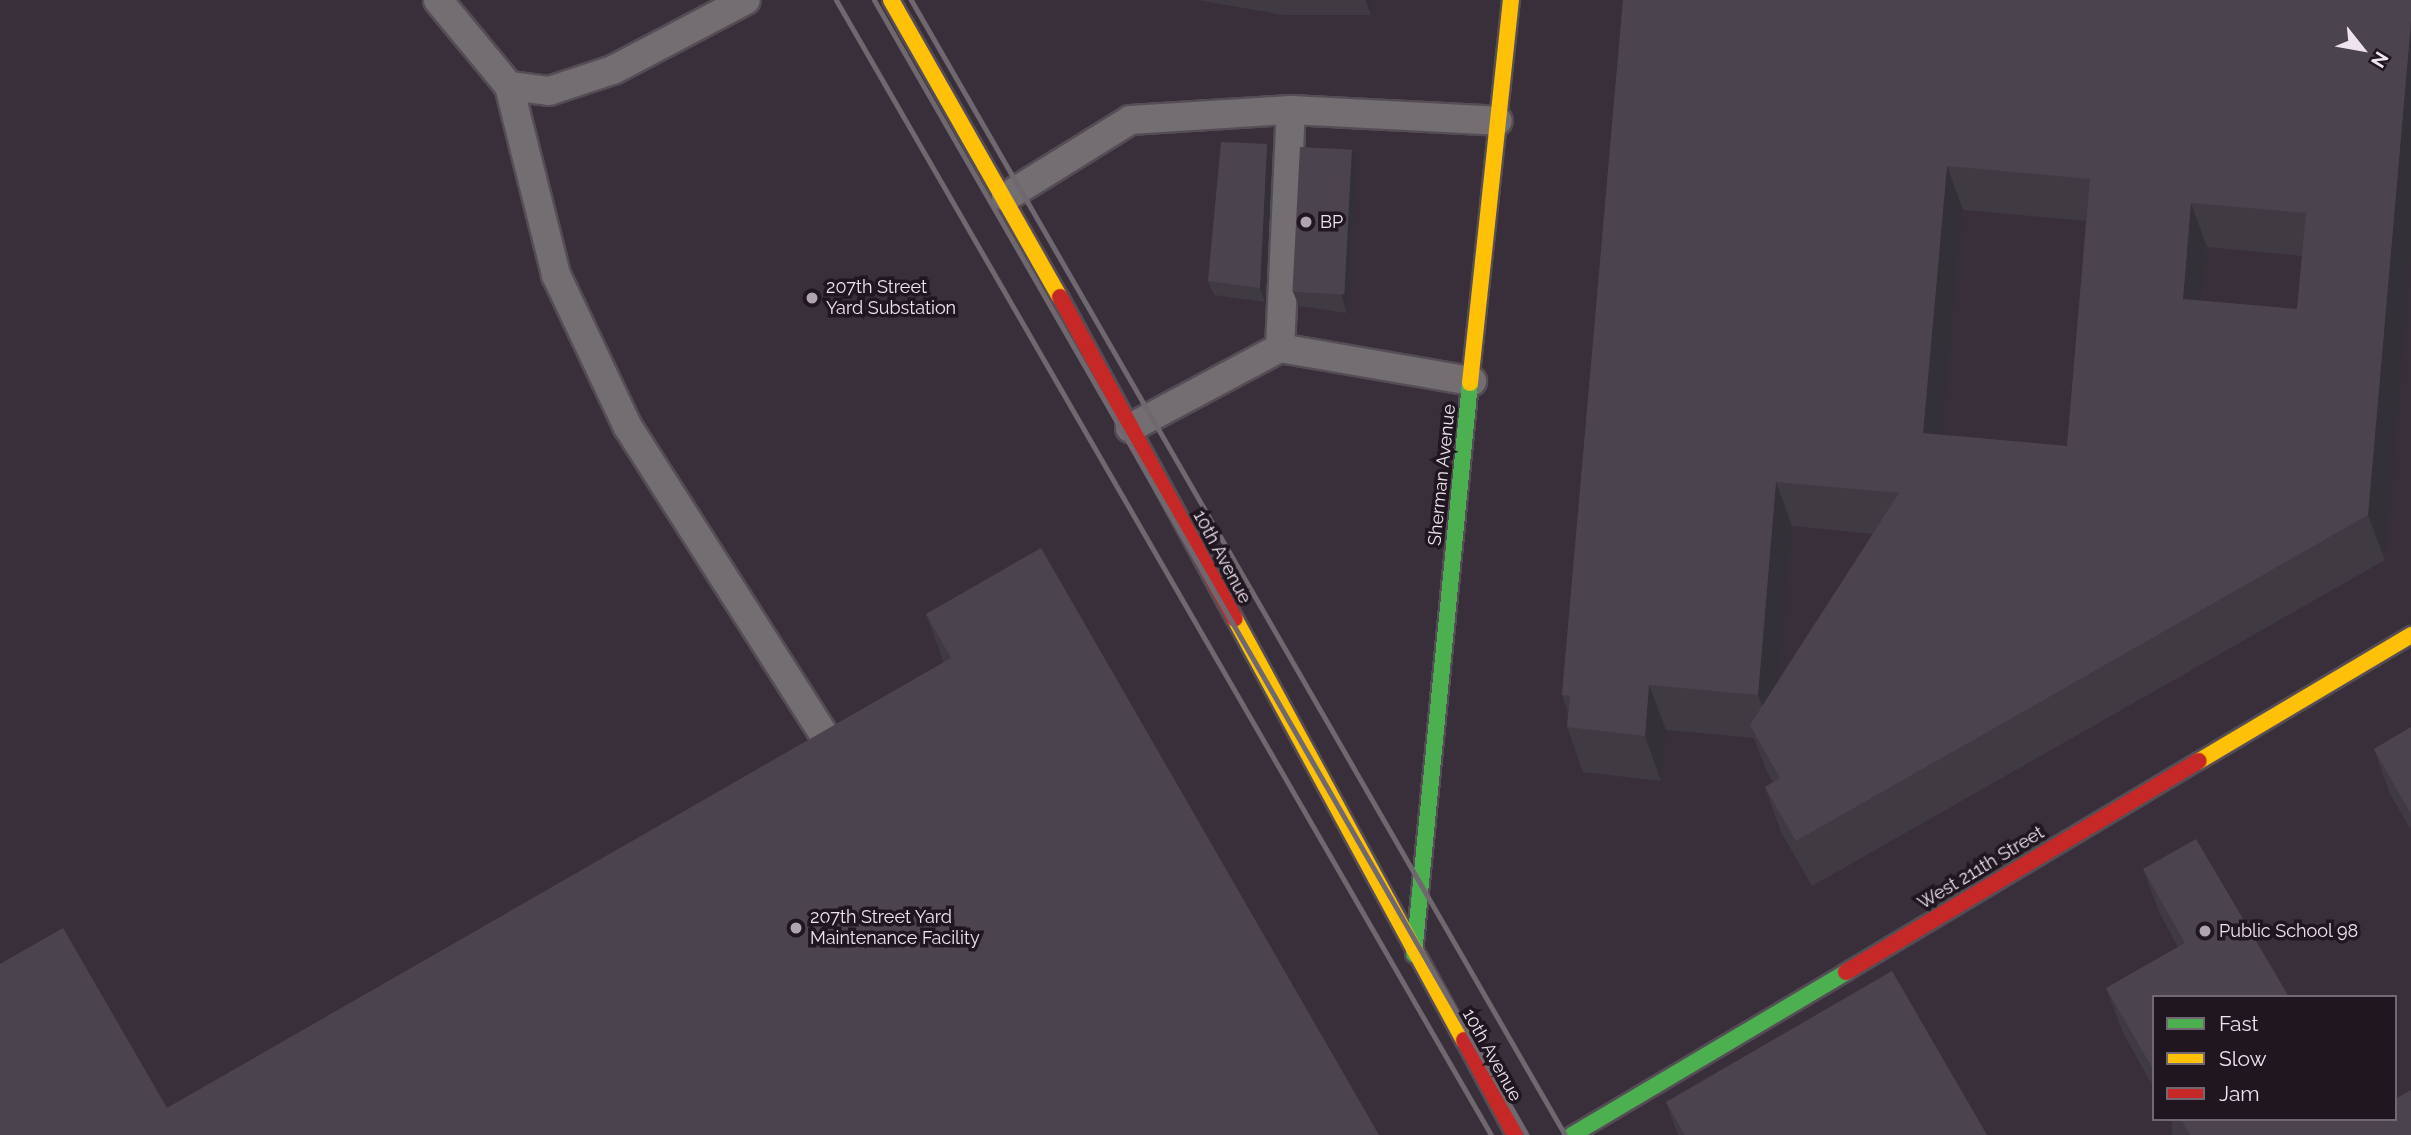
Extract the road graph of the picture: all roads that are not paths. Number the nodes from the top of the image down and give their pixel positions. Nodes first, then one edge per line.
1 (438, 0) edge
2 (746, 0) edge
3 (891, 0) edge
4 (1511, 0) edge
5 (509, 86) junction
6 (1291, 110) junction
7 (1498, 121) junction
8 (1006, 197) junction
9 (1280, 348) junction
10 (1472, 381) junction
11 (1130, 428) junction
12 (2411, 635) edge
13 (823, 733) edge
14 (1414, 954) junction
15 (1515, 1135) edge
16 (1572, 1135) edge

1 - 5 lane
2 - 5 lane
3 - 8 main road, 10th Avenue
4 - 7 main road, Sherman Avenue
5 - 13 lane
6 - 7 lane
6 - 8 lane
6 - 9 lane
7 - 10 main road, Sherman Avenue
8 - 11 main road, 10th Avenue
9 - 10 lane
9 - 11 lane
10 - 14 main road, Sherman Avenue
11 - 14 main road, 10th Avenue
12 - 16 main road, West 211th Street
14 - 15 main road, 10th Avenue

